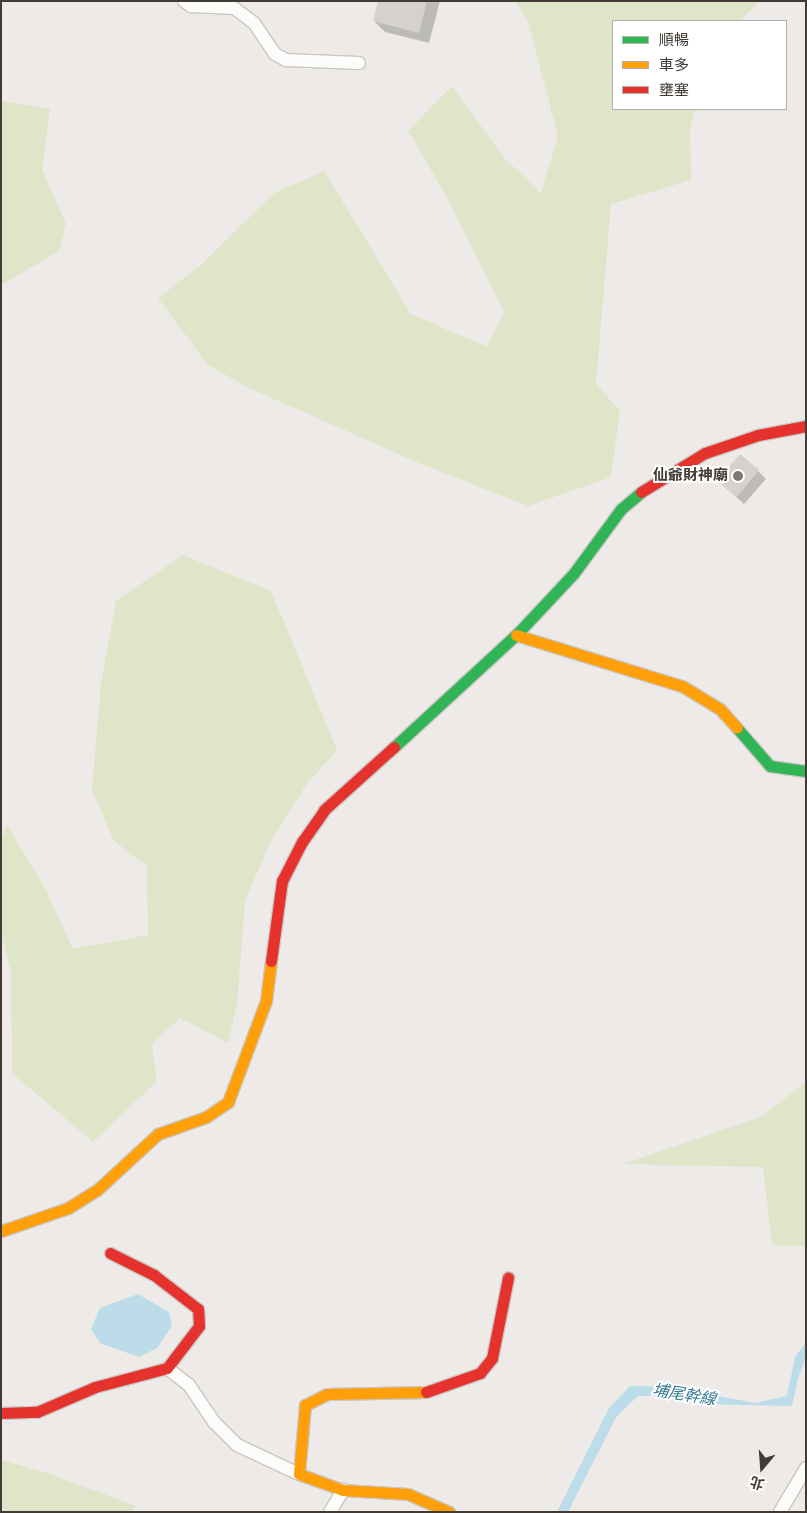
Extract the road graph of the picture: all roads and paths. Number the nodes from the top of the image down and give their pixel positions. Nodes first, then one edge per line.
1 (184, 1) edge
2 (237, 5) edge
3 (359, 62) dead end
4 (806, 426) edge
5 (516, 635) junction
6 (806, 771) edge
7 (1, 1231) edge
8 (110, 1253) dead end
9 (508, 1278) dead end
10 (167, 1368) junction
11 (1, 1413) edge
12 (806, 1468) edge
13 (299, 1474) junction
14 (344, 1490) junction
15 (330, 1512) edge
16 (449, 1512) edge
17 (780, 1512) edge

1 - 2 street
2 - 3 street
4 - 5 street
5 - 6 street
5 - 7 street
8 - 10 street
9 - 13 street
10 - 11 street
10 - 13 street
12 - 17 street
13 - 14 street
14 - 15 street
14 - 16 street

